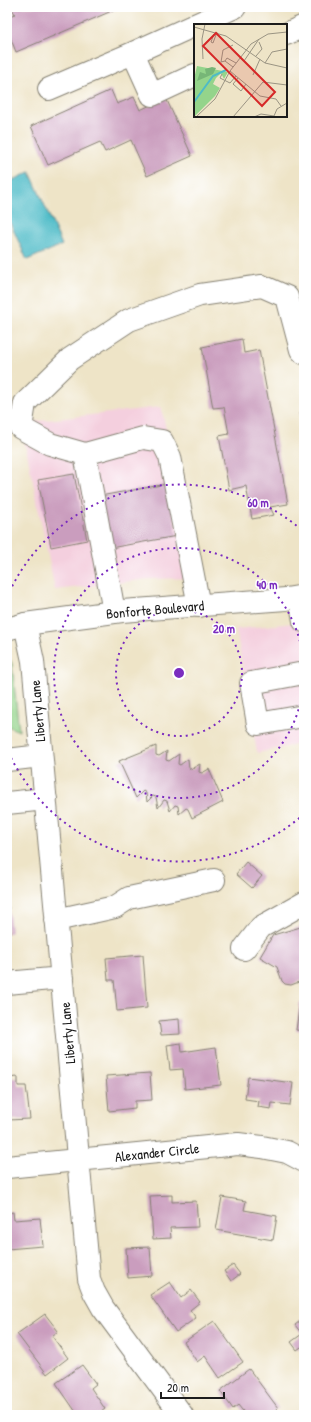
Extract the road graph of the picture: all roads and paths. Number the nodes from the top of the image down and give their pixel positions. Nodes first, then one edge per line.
1 (235, 7) edge
2 (197, 24) edge
3 (194, 25) edge
4 (304, 26) edge
5 (287, 34) edge
6 (133, 53) junction
7 (194, 75) edge
8 (49, 89) dead end
9 (304, 353) edge
10 (85, 454) junction
11 (302, 597) edge
12 (199, 606) junction
13 (114, 612) junction
14 (304, 621) edge
15 (16, 626) edge
16 (304, 673) edge
17 (304, 716) edge
18 (41, 756) junction
19 (7, 760) edge
20 (46, 799) junction
21 (7, 803) edge
22 (214, 880) dead end
23 (304, 903) edge
24 (56, 920) junction
25 (244, 949) dead end
26 (62, 978) junction
27 (7, 983) edge
28 (79, 1161) junction
29 (304, 1161) edge
30 (7, 1167) edge
31 (182, 1415) edge

1 - 2 street
3 - 6 street
4 - 5 street
6 - 7 street
6 - 8 street
9 - 10 street
10 - 12 street
10 - 13 street
11 - 12 street, Bonforte Boulevard
11 - 14 street
12 - 13 street, Bonforte Boulevard
13 - 15 street, Bonforte Boulevard
15 - 18 street, Liberty Lane
16 - 17 street
18 - 19 street
18 - 20 street, Liberty Lane
20 - 21 street
20 - 24 street, Liberty Lane
22 - 24 street
23 - 25 street
24 - 26 street, Liberty Lane
26 - 27 street
26 - 28 street, Liberty Lane
28 - 29 street, Alexander Circle
28 - 30 street, Alexander Circle
28 - 31 street, Liberty Lane

